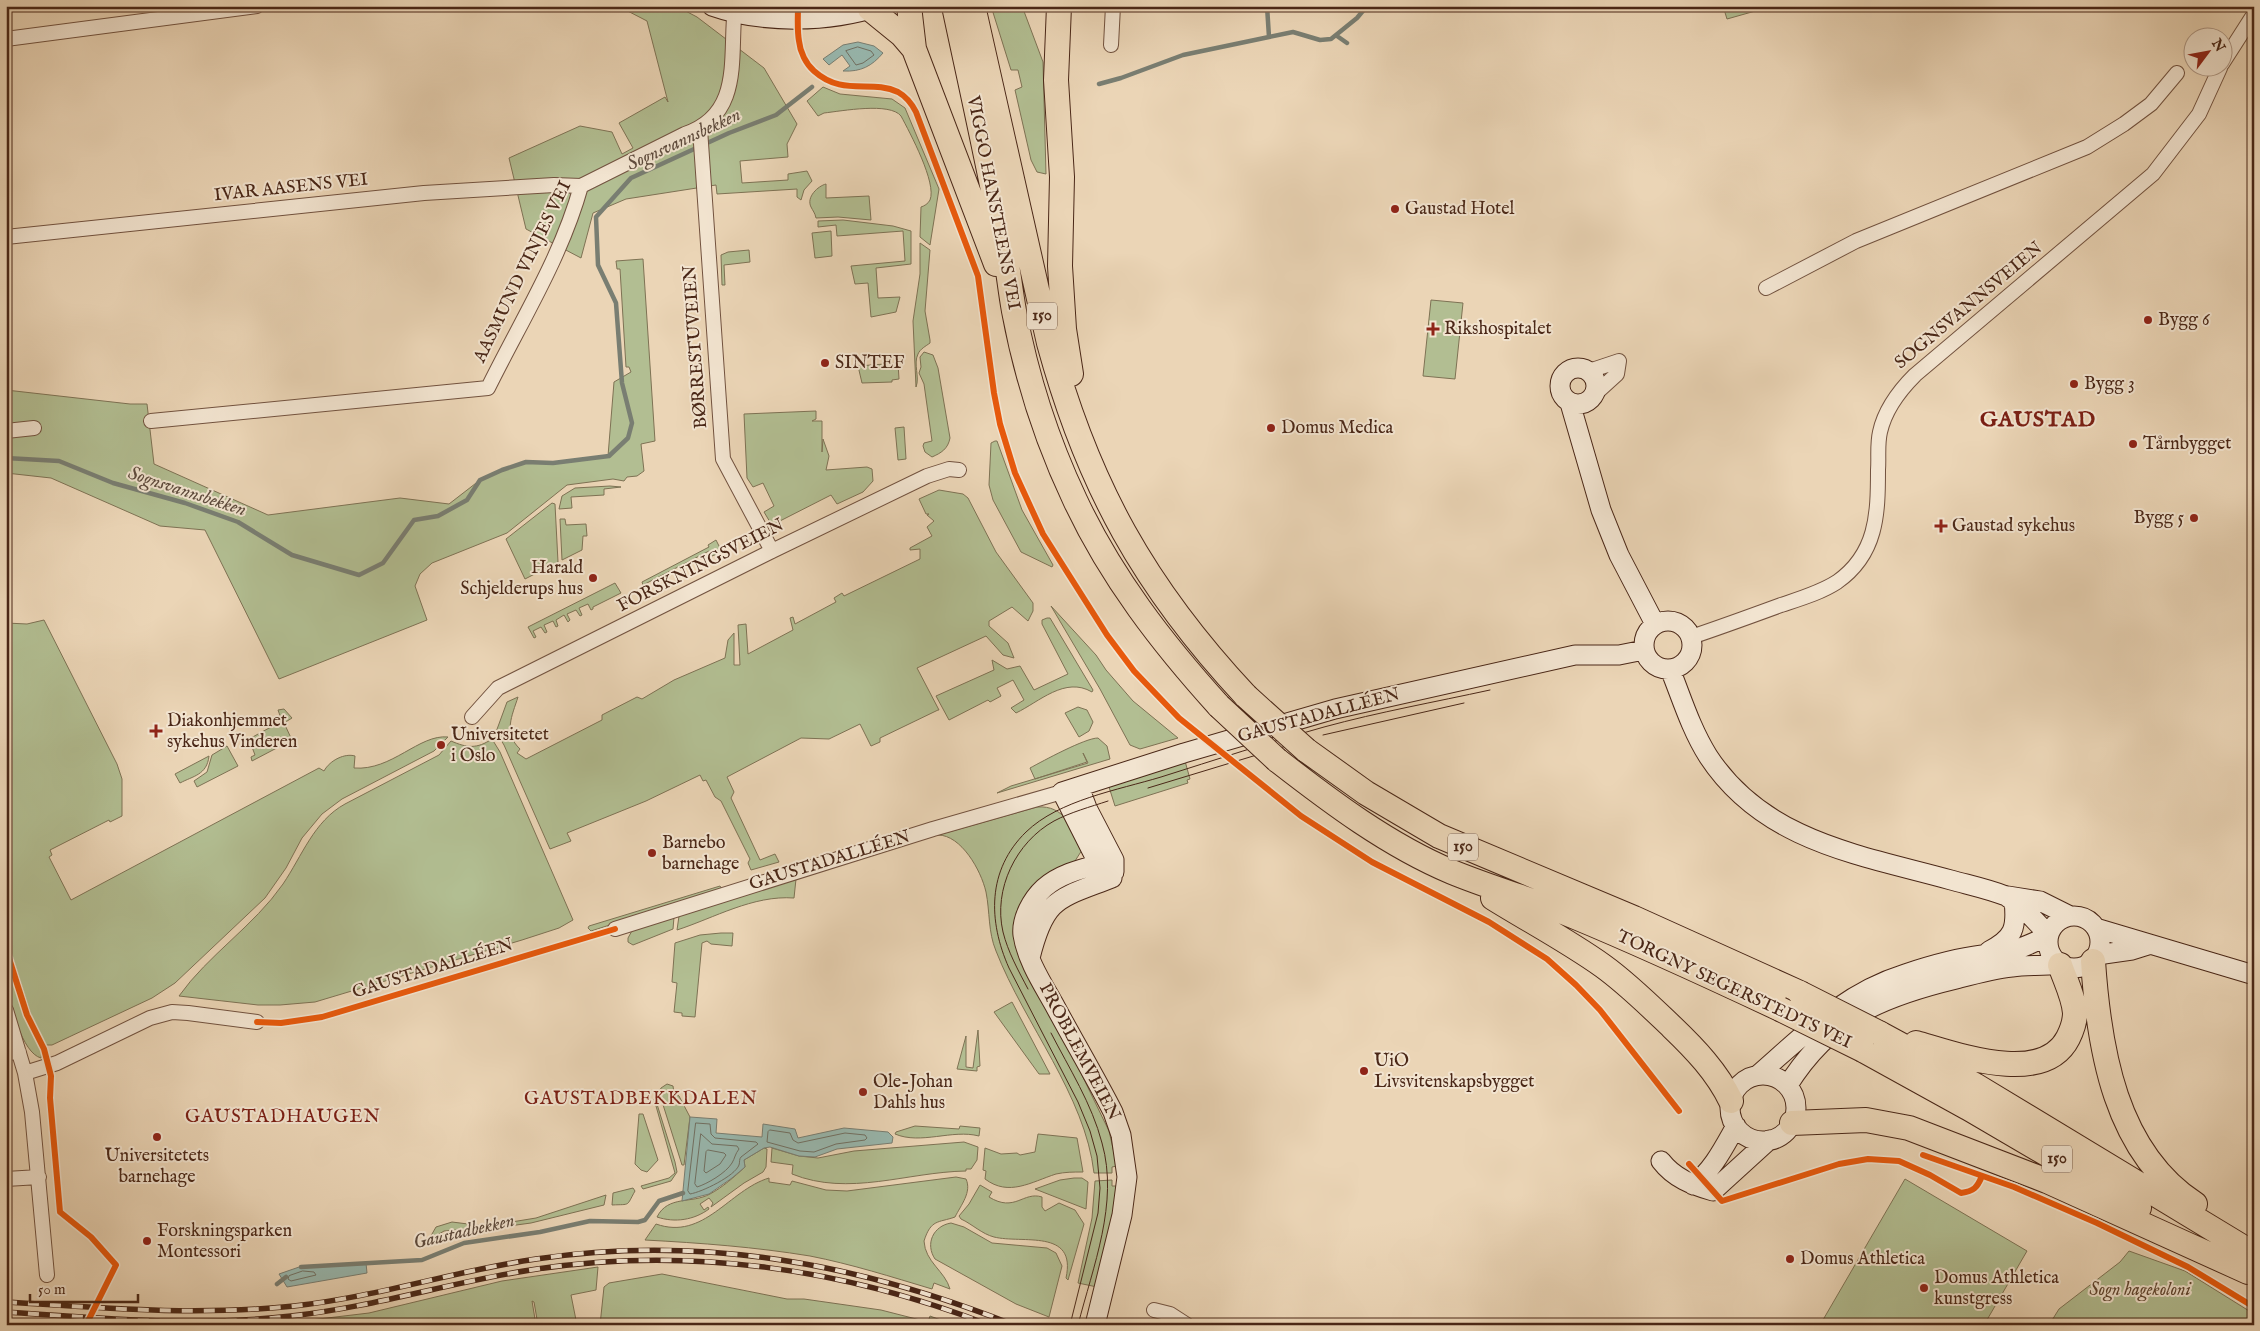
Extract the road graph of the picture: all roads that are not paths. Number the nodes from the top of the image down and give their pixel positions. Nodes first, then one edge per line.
1 (257, 6) edge
2 (712, 6) edge
3 (909, 6) edge
4 (954, 6) edge
5 (973, 6) edge
6 (1059, 6) edge
7 (1113, 6) edge
8 (875, 8) edge
9 (734, 10) edge
10 (2254, 14) edge
11 (6, 39) edge
12 (1111, 45) dead end
13 (2232, 48) edge
14 (914, 49) junction
15 (2177, 74) dead end
16 (2216, 78) edge
17 (700, 132) junction
18 (581, 186) junction
19 (6, 237) edge
20 (1766, 288) dead end
21 (1014, 312) junction
22 (1589, 371) junction
23 (1592, 397) junction
24 (1570, 403) junction
25 (151, 421) dead end
26 (34, 428) dead end
27 (6, 431) edge
28 (1583, 441) junction
29 (959, 470) dead end
30 (772, 550) junction
31 (1169, 605) junction
32 (1655, 624) junction
33 (1691, 637) junction
34 (1644, 650) junction
35 (1670, 669) junction
36 (1246, 696) joint
37 (1219, 706) joint
38 (472, 717) dead end
39 (1071, 789) junction
40 (1452, 872) junction
41 (2010, 899) junction
42 (2070, 916) junction
43 (2096, 928) junction
44 (615, 929) dead end
45 (2048, 935) junction
46 (2148, 945) junction
47 (1983, 954) junction
48 (2095, 958) junction
49 (2059, 965) junction
50 (2254, 976) edge
51 (6, 1010) edge
52 (257, 1022) dead end
53 (1883, 1034) junction
54 (13, 1053) edge
55 (25, 1073) junction
56 (1758, 1075) junction
57 (1788, 1085) junction
58 (1730, 1101) junction
59 (1792, 1123) junction
60 (1736, 1126) junction
61 (1769, 1140) junction
62 (1661, 1161) dead end
63 (38, 1177) junction
64 (6, 1179) edge
65 (1693, 1185) junction
66 (2254, 1244) edge
67 (2252, 1268) edge
68 (48, 1275) dead end
69 (1154, 1310) dead end
70 (1095, 1325) edge
71 (1187, 1325) edge

1 - 11 street
2 - 9 street
3 - 14 highway
4 - 21 highway, VIGGO HANSTEENS VEI / 150
5 - 31 highway, VIGGO HANSTEENS VEI / 150
6 - 31 highway
7 - 12 street
8 - 9 street
8 - 14 highway
9 - 17 street, AASMUND VINJES VEI
10 - 13 street
14 - 21 highway
15 - 20 street
16 - 33 street, SOGNSVANNSVEIEN
17 - 18 street, AASMUND VINJES VEI
17 - 30 street, BØRRESTUVEIEN
18 - 19 street, IVAR AASENS VEI
18 - 25 street, AASMUND VINJES VEI
21 - 37 highway, VIGGO HANSTEENS VEI / 150
22 - 23 street
22 - 23 street
22 - 24 street
23 - 24 street
23 - 28 street
24 - 28 street
26 - 27 street
28 - 32 street
29 - 30 street, FORSKNINGSVEIEN
30 - 38 street, FORSKNINGSVEIEN
31 - 36 highway, VIGGO HANSTEENS VEI / 150
32 - 33 street
32 - 34 street
33 - 35 street
34 - 35 street
34 - 39 street, GAUSTADALLÉEN
35 - 41 street
36 - 53 highway, TORGNY SEGERSTEDTS VEI / 150, bridge
37 - 40 highway, TORGNY SEGERSTEDTS VEI / 150, bridge
39 - 44 street, GAUSTADALLÉEN
39 - 70 street, PROBLEMVEIEN
40 - 58 highway
40 - 67 highway, TORGNY SEGERSTEDTS VEI / 150, bridge
41 - 42 street
41 - 45 street
41 - 47 street
42 - 43 street
42 - 45 street
43 - 46 street
43 - 48 street
45 - 47 street
45 - 49 street
46 - 48 street
46 - 50 street
47 - 56 street
48 - 49 street
48 - 66 highway
49 - 53 highway
49 - 57 street
51 - 54 street
52 - 55 street
53 - 67 highway, TORGNY SEGERSTEDTS VEI / 150
54 - 55 street
55 - 63 street
56 - 57 street
56 - 58 street
57 - 59 street
58 - 60 street
59 - 61 street
59 - 67 highway
60 - 61 street
60 - 65 street
61 - 65 street
62 - 65 street
63 - 64 street
63 - 68 street
69 - 71 street

